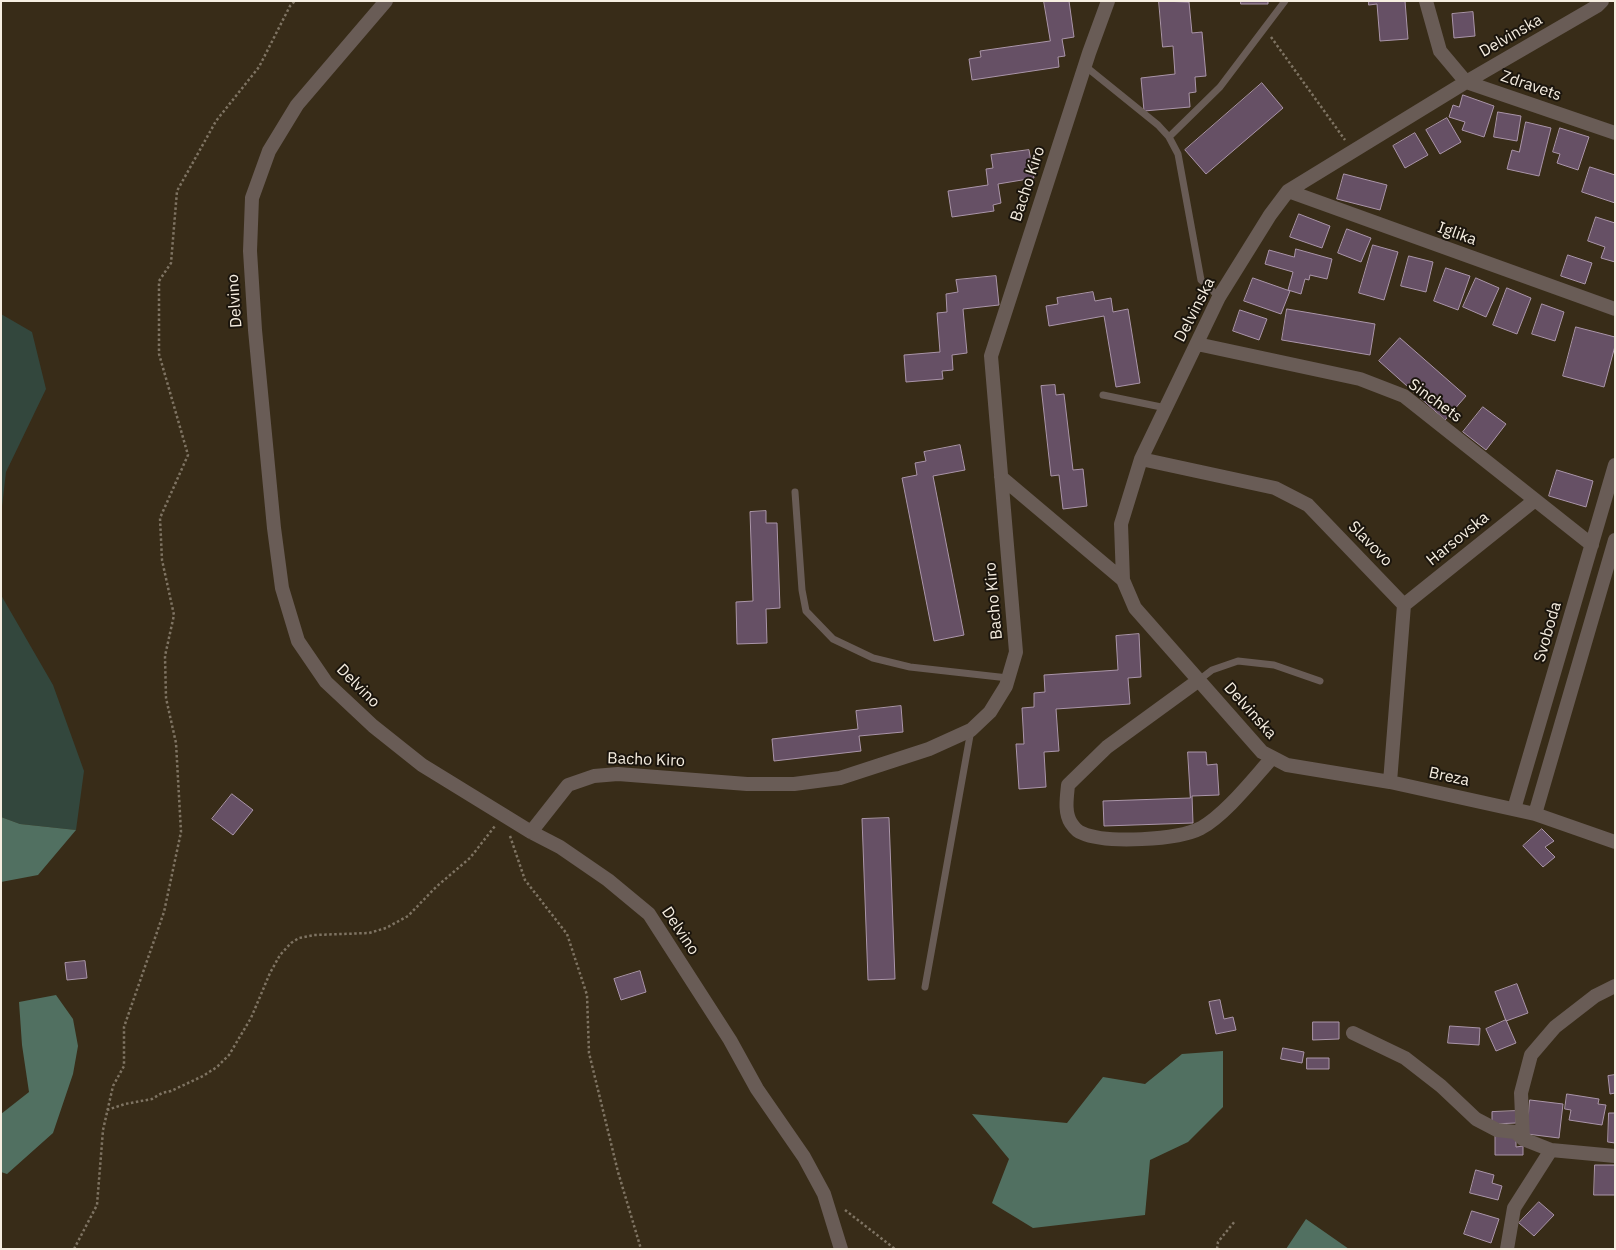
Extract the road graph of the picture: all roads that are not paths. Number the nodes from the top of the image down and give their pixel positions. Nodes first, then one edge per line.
1 (386, 1) edge
2 (1108, 1) edge
3 (1286, 1) edge
4 (1426, 1) edge
5 (1602, 1) edge
6 (1085, 66) junction
7 (1466, 82) junction
8 (1615, 133) edge
9 (1169, 137) junction
10 (1288, 191) junction
11 (1219, 297) junction
12 (1615, 310) edge
13 (1197, 344) junction
14 (1103, 394) dead end
15 (1166, 408) junction
16 (1141, 459) junction
17 (1615, 466) edge
18 (1001, 477) junction
19 (795, 492) dead end
20 (1535, 500) junction
21 (1615, 540) edge
22 (1592, 544) junction
23 (1123, 580) junction
24 (1404, 606) junction
25 (1008, 678) junction
26 (1199, 680) junction
27 (1320, 681) dead end
28 (971, 730) junction
29 (1272, 758) junction
30 (1390, 782) junction
31 (1514, 809) junction
32 (1534, 814) junction
33 (531, 832) junction
34 (1615, 842) edge
35 (1615, 986) edge
36 (925, 987) dead end
37 (1353, 1033) dead end
38 (1523, 1139) junction
39 (1551, 1150) junction
40 (1615, 1156) edge
41 (841, 1249) edge
42 (1506, 1249) edge

1 - 33 street, Delvino
2 - 6 street, Bacho Kiro
3 - 9 lane
4 - 7 street
5 - 7 street, Delvinska
6 - 9 lane
6 - 18 street, Bacho Kiro
7 - 8 street, Zdravets
7 - 10 street, Delvinska
9 - 11 lane
10 - 11 street, Delvinska
10 - 12 street, Iglika
11 - 13 street, Delvinska
13 - 15 street, Delvinska
13 - 20 street, Sinchets
14 - 15 lane
15 - 16 street, Delvinska
16 - 23 street, Delvinska
16 - 24 street, Slavovo
17 - 22 street, Svoboda
18 - 23 street
18 - 25 street, Bacho Kiro
19 - 25 lane
20 - 22 street, Sinchets
20 - 24 street, Harsovska
21 - 32 street
22 - 31 street, Svoboda
23 - 26 street, Delvinska
24 - 30 street
25 - 28 street, Bacho Kiro
26 - 27 lane
26 - 29 street, Delvinska
26 - 29 street
28 - 33 street, Bacho Kiro
28 - 36 lane
29 - 30 street, Breza
30 - 31 street, Breza
31 - 32 street, Breza
32 - 34 street, Breza
33 - 41 street, Delvino
35 - 38 street
37 - 38 street
38 - 39 street
39 - 40 street
39 - 42 street

